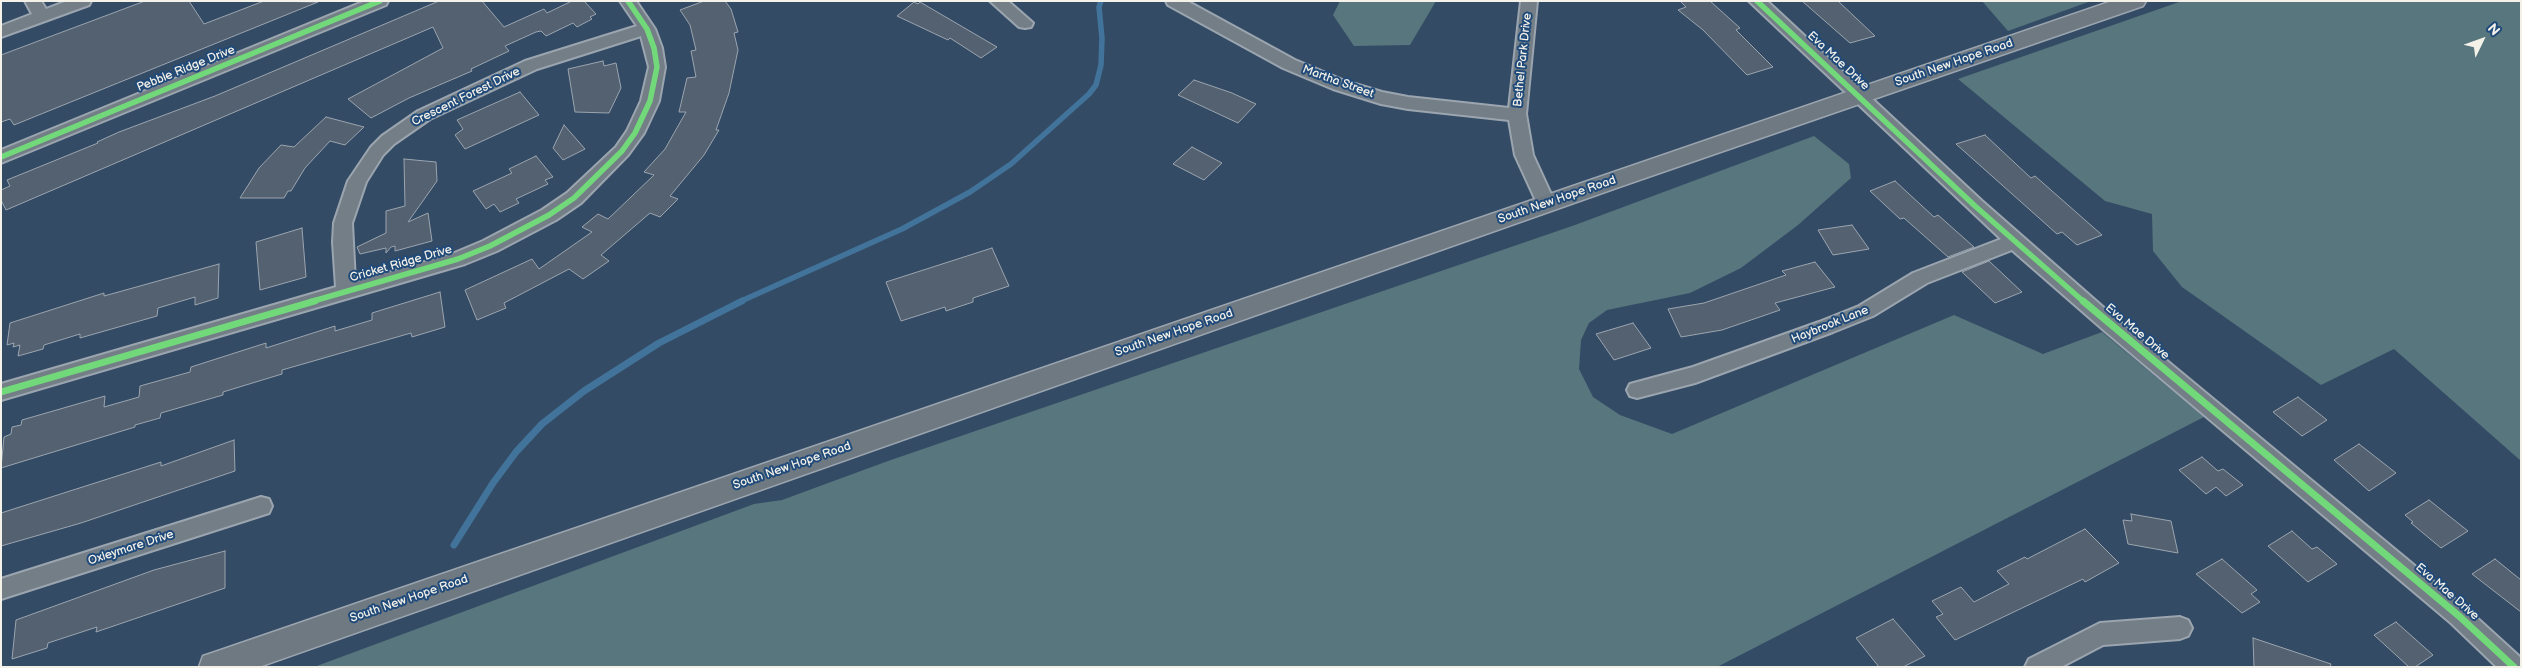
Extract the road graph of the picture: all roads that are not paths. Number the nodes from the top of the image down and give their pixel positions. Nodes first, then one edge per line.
1 (33, 1) edge
2 (83, 1) edge
3 (380, 1) edge
4 (628, 1) edge
5 (998, 1) edge
6 (1174, 1) edge
7 (1529, 1) edge
8 (1758, 1) edge
9 (2135, 1) edge
10 (42, 17) junction
11 (1025, 23) dead end
12 (647, 28) junction
13 (1, 32) edge
14 (1859, 96) junction
15 (1517, 114) junction
16 (1, 157) edge
17 (1546, 203) junction
18 (2015, 241) junction
19 (346, 292) junction
20 (1637, 390) dead end
21 (1, 392) edge
22 (261, 506) dead end
23 (1, 589) edge
24 (2180, 628) dead end
25 (215, 667) edge
26 (2037, 667) edge
27 (2514, 667) edge

1 - 10 street
2 - 10 street
3 - 16 street, Pebble Ridge Drive
4 - 12 street, Cricket Ridge Drive
5 - 11 street
6 - 15 street, Martha Street
7 - 15 street, Bethel Park Drive
8 - 14 street, Eva Mae Drive
9 - 14 main road, South New Hope Road
10 - 13 street
12 - 19 street, Cricket Ridge Drive
12 - 19 street, Crescent Forest Drive
14 - 17 main road, South New Hope Road
14 - 18 street, Eva Mae Drive
15 - 17 street, Bethel Park Drive
17 - 25 main road, South New Hope Road
18 - 20 street, Haybrook Lane
18 - 27 street, Eva Mae Drive
19 - 21 street, Cricket Ridge Drive
22 - 23 street, Oxleymare Drive
24 - 26 street

